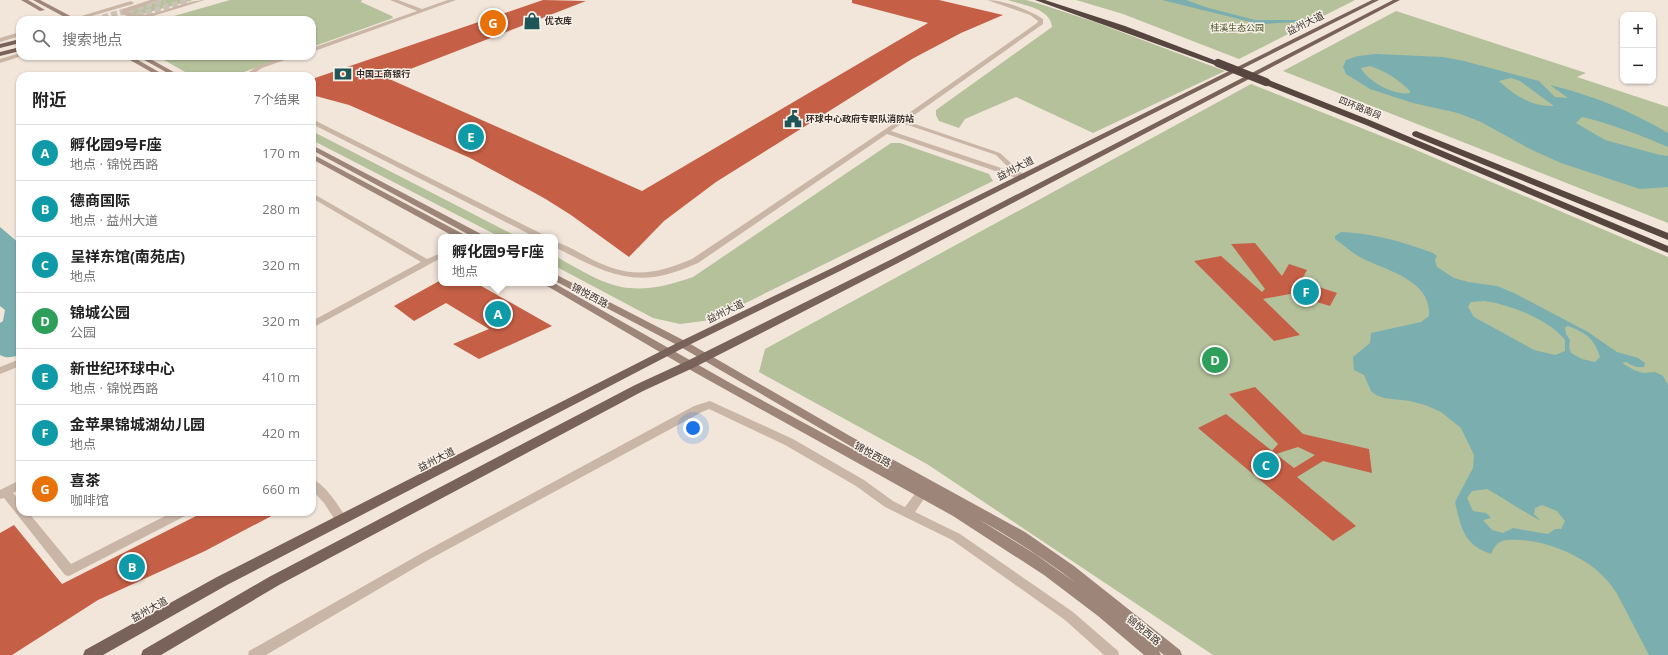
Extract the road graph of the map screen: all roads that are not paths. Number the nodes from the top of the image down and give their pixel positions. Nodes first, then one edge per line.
1 (24, 0) edge
2 (36, 0) edge
3 (143, 0) edge
4 (156, 0) edge
5 (202, 0) edge
6 (211, 0) edge
7 (393, 0) edge
8 (453, 0) edge
9 (990, 0) edge
10 (1038, 0) edge
11 (1058, 0) edge
12 (1376, 0) edge
13 (1397, 0) edge
14 (421, 11) junction
15 (54, 16) edge
16 (66, 16) edge
17 (87, 16) edge
18 (156, 16) edge
19 (16, 38) edge
20 (3, 39) edge
21 (16, 40) edge
22 (0, 46) edge
23 (316, 49) edge
24 (16, 50) edge
25 (0, 54) edge
26 (16, 56) edge
27 (133, 60) edge
28 (148, 60) edge
29 (281, 60) edge
30 (0, 61) edge
31 (155, 72) edge
32 (170, 72) edge
33 (252, 72) edge
34 (1270, 79) junction
35 (901, 121) junction
36 (316, 123) edge
37 (886, 131) junction
38 (316, 149) edge
39 (316, 158) edge
40 (1022, 177) junction
41 (316, 197) edge
42 (456, 234) edge
43 (474, 234) edge
44 (535, 234) edge
45 (1668, 238) edge
46 (558, 246) edge
47 (1668, 250) edge
48 (438, 256) edge
49 (427, 262) junction
50 (558, 279) edge
51 (552, 286) edge
52 (316, 323) edge
53 (683, 344) junction
54 (667, 353) junction
55 (705, 357) junction
56 (16, 364) edge
57 (689, 365) junction
58 (0, 371) edge
59 (16, 486) edge
60 (316, 487) edge
61 (923, 493) junction
62 (2, 494) edge
63 (16, 506) edge
64 (907, 513) junction
65 (25, 516) edge
66 (175, 516) edge
67 (341, 520) junction
68 (90, 655) edge
69 (148, 655) edge
70 (254, 655) edge
71 (1113, 655) edge
72 (1154, 655) edge
73 (1175, 655) edge

1 - 15 main road
2 - 16 main road
3 - 17 street
4 - 5 street
6 - 18 street
7 - 14 street
8 - 14 street
9 - 35 street
10 - 34 highway, 四环路南段, bridge
11 - 34 highway, 四环路南段
12 - 40 main road, 益州大道
13 - 55 main road
14 - 23 street
19 - 20 street
21 - 22 main road
24 - 25 main road
26 - 30 street
27 - 31 main road
28 - 32 main road
29 - 33 street
34 - 45 highway, 四环路南段
34 - 47 highway, 四环路南段
35 - 37 street
35 - 40 street
36 - 44 street
37 - 40 street
37 - 46 street
38 - 43 main road
39 - 42 main road
40 - 53 main road, 益州大道
41 - 49 street
48 - 49 street
49 - 52 street
50 - 53 main road, 锦悦西路
51 - 54 main road, 锦悦西路
53 - 54 main road, 益州大道
53 - 55 main road, 锦悦西路
54 - 57 main road, 锦悦西路
54 - 67 main road, 益州大道
55 - 57 main road
55 - 73 main road, 锦悦西路
56 - 58 street
57 - 61 main road, 锦悦西路
57 - 69 main road
59 - 62 street
60 - 67 street
61 - 64 street
61 - 72 main road, 锦悦西路
62 - 63 street
64 - 70 street
64 - 71 street
65 - 66 street
67 - 68 main road, 益州大道

